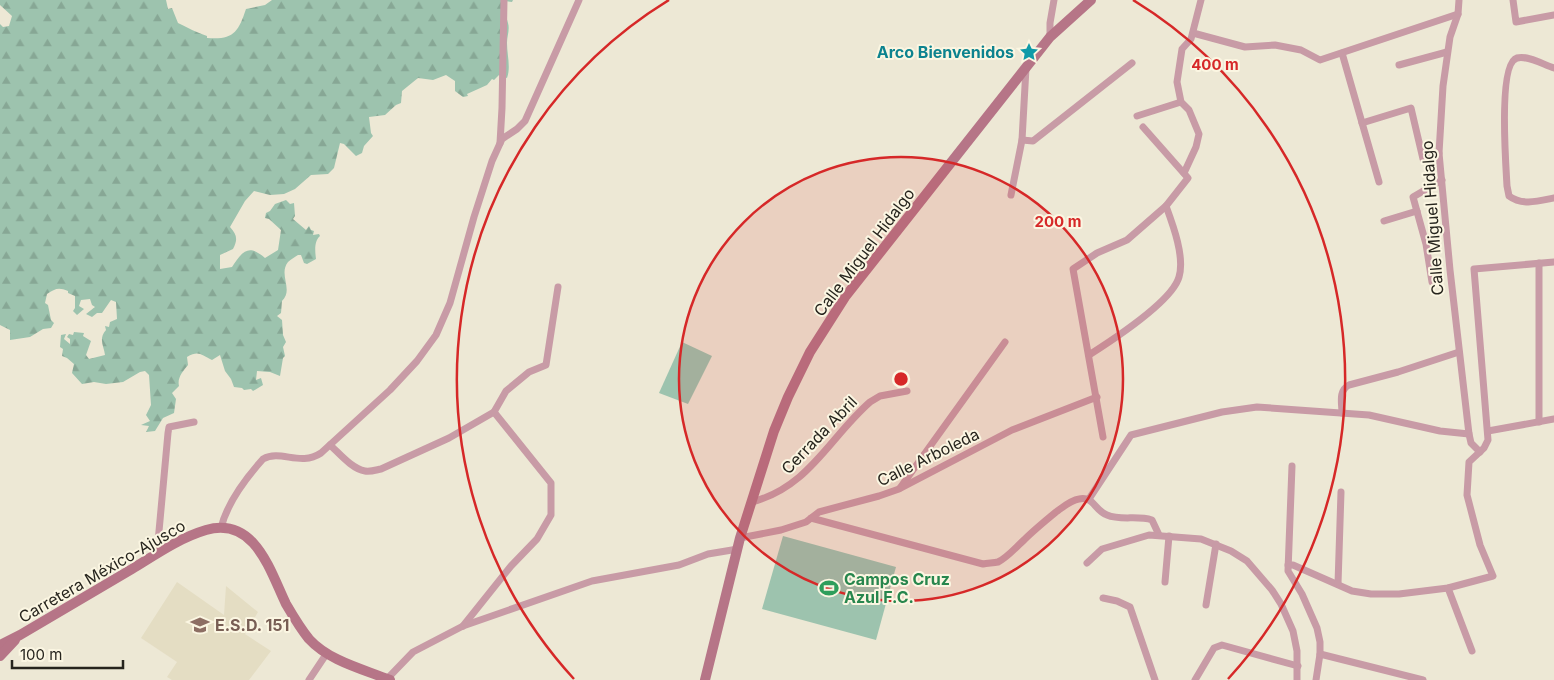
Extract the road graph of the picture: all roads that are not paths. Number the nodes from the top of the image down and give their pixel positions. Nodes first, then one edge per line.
1 (504, 0) edge
2 (579, 0) edge
3 (1091, 0) edge
4 (1201, 0) edge
5 (1459, 0) edge
6 (1513, 0) edge
7 (1053, 1) edge
8 (1458, 14) junction
9 (1554, 15) edge
10 (1193, 32) junction
11 (1050, 37) junction
12 (1447, 52) junction
13 (1342, 53) junction
14 (1132, 63) dead end
15 (1399, 66) dead end
16 (1026, 68) junction
17 (1554, 68) edge
18 (1181, 102) junction
19 (1137, 116) dead end
20 (1362, 124) junction
21 (1143, 127) dead end
22 (1022, 140) junction
23 (499, 145) junction
24 (1439, 153) junction
25 (1186, 176) junction
26 (1442, 180) junction
27 (1379, 182) dead end
28 (1011, 195) dead end
29 (1554, 198) edge
30 (1166, 206) junction
31 (1417, 211) junction
32 (1384, 221) dead end
33 (1554, 262) edge
34 (1539, 263) junction
35 (1432, 282) dead end
36 (558, 287) dead end
37 (1005, 342) dead end
38 (1459, 352) junction
39 (1089, 355) junction
40 (907, 392) dead end
41 (1097, 397) junction
42 (494, 412) junction
43 (1342, 413) junction
44 (1554, 419) edge
45 (194, 422) dead end
46 (1539, 422) junction
47 (1488, 431) junction
48 (1469, 434) junction
49 (1103, 437) dead end
50 (330, 445) junction
51 (1480, 452) junction
52 (1292, 466) dead end
53 (899, 488) junction
54 (1341, 492) dead end
55 (1088, 498) junction
56 (752, 502) junction
57 (811, 518) junction
58 (221, 528) junction
59 (1159, 535) junction
60 (1169, 536) junction
61 (739, 544) junction
62 (1216, 544) junction
63 (157, 553) junction
64 (1087, 564) dead end
65 (1288, 566) junction
66 (1165, 582) dead end
67 (1338, 584) junction
68 (1448, 588) junction
69 (1103, 598) dead end
70 (1206, 605) dead end
71 (464, 626) junction
72 (20, 635) junction
73 (0, 645) edge
74 (1472, 651) dead end
75 (327, 653) junction
76 (1320, 654) junction
77 (0, 656) edge
78 (1298, 666) junction
79 (388, 679) edge
80 (308, 680) edge
81 (705, 680) edge
82 (1155, 680) edge
83 (1195, 680) edge
84 (1297, 680) edge
85 (1316, 680) edge
86 (1423, 680) edge

1 - 23 street
2 - 23 street
3 - 11 main road, Calle Miguel Hidalgo
4 - 10 street
5 - 8 street, Calle Miguel Hidalgo
6 - 9 street
7 - 11 street
8 - 12 street, Calle Miguel Hidalgo
8 - 13 street
10 - 13 street
10 - 18 street
11 - 16 main road, Calle Miguel Hidalgo
12 - 15 street
12 - 24 street, Calle Miguel Hidalgo
13 - 20 street
14 - 22 street
16 - 22 street
16 - 56 main road, Calle Miguel Hidalgo
17 - 29 street
18 - 19 street
18 - 25 street
20 - 24 street
20 - 27 street
21 - 25 street
22 - 28 street
23 - 50 street
24 - 26 street, Calle Miguel Hidalgo
25 - 30 street
26 - 31 street
26 - 38 street, Calle Miguel Hidalgo
30 - 39 street
30 - 39 street
31 - 32 street
31 - 35 street
33 - 34 street
34 - 46 street
34 - 47 street
36 - 42 street
37 - 53 street
38 - 43 street
38 - 48 street, Calle Miguel Hidalgo
39 - 41 street
40 - 56 street, Cerrada Abril
41 - 49 street
41 - 53 street, Calle Arboleda
42 - 50 street
42 - 71 street
43 - 48 street
43 - 55 street
44 - 46 street
45 - 63 street
46 - 47 street
47 - 51 street
48 - 51 street
50 - 58 street
51 - 68 street
52 - 65 street
53 - 57 street, Calle Arboleda
54 - 67 street
55 - 57 street
55 - 59 street
56 - 61 main road, Calle Miguel Hidalgo
57 - 61 street, Calle Arboleda
58 - 63 main road, Carretera México-Ajusco
58 - 75 main road
59 - 60 street
59 - 64 street
60 - 62 street
60 - 66 street
61 - 71 street, Calle Arboleda
61 - 81 main road, Calle Miguel Hidalgo
62 - 70 street
62 - 78 street
63 - 72 main road, Carretera México-Ajusco
65 - 67 street
65 - 76 street
67 - 68 street
68 - 74 street
69 - 82 street
71 - 79 street, Calle Arboleda
72 - 73 main road, Carretera México-Ajusco
72 - 77 main road
75 - 79 main road
75 - 80 street
76 - 85 street
76 - 86 street
78 - 83 street
78 - 84 street

